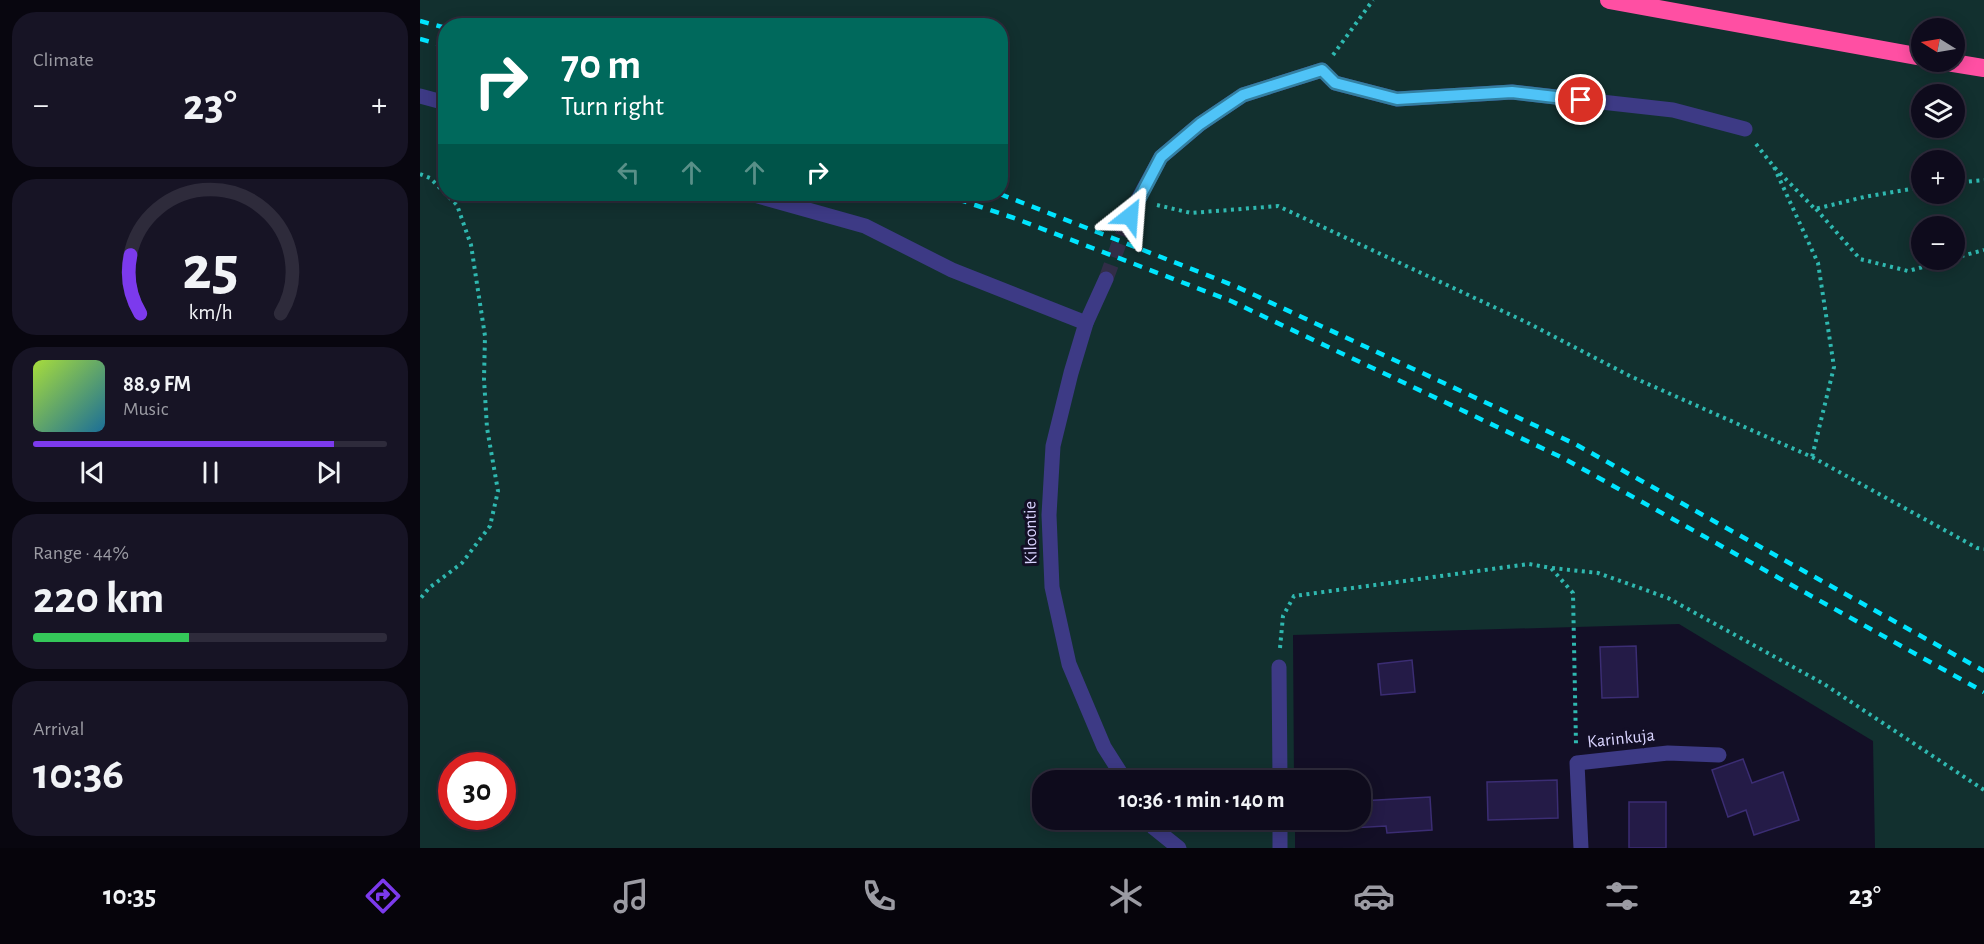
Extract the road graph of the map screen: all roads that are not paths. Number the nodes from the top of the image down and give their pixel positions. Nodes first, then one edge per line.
1 (1609, 0) edge
2 (1911, 55) edge
3 (1965, 65) edge
4 (1984, 68) edge
5 (420, 96) edge
6 (438, 101) edge
7 (1745, 129) road end
8 (776, 201) edge
9 (1130, 216) tunnel mouth
10 (1106, 279) tunnel mouth
11 (1086, 323) junction
12 (1279, 667) road end
13 (1719, 755) dead end
14 (1119, 770) edge
15 (1280, 770) edge
16 (1156, 830) edge
17 (1280, 830) edge
18 (1179, 848) edge
19 (1280, 848) edge
20 (1581, 848) edge

1 - 2 highway
3 - 4 highway
5 - 6 street
7 - 9 street
8 - 11 street
10 - 11 street, Kiloontie
11 - 14 street, Kiloontie
12 - 15 street
13 - 20 street, Karinkuja
16 - 18 street
17 - 19 street

